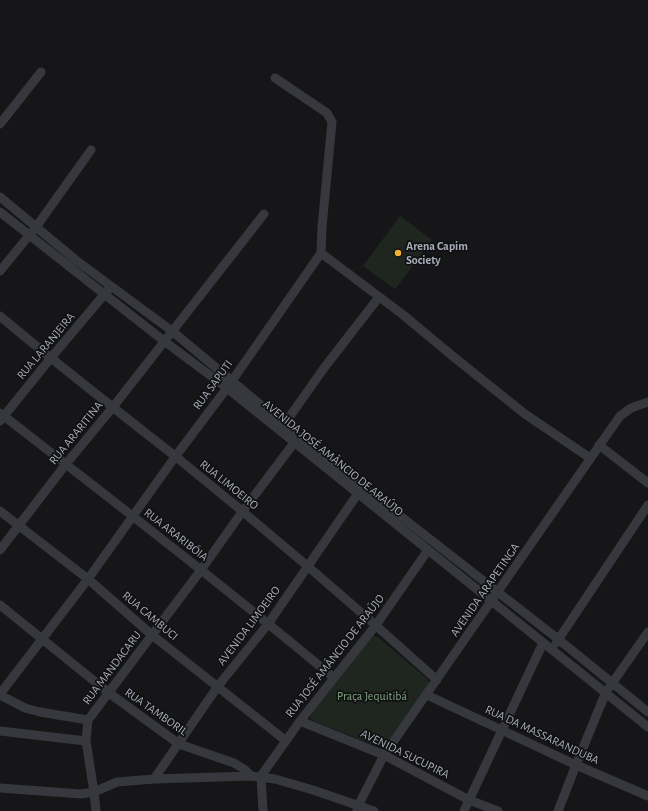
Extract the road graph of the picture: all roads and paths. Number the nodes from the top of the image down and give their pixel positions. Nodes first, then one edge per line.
1 (42, 72) dead end
2 (275, 78) dead end
3 (0, 124) edge
4 (91, 150) dead end
5 (0, 197) edge
6 (0, 212) edge
7 (264, 214) dead end
8 (36, 227) junction
9 (29, 235) junction
10 (321, 253) junction
11 (0, 271) edge
12 (111, 286) junction
13 (105, 294) junction
14 (380, 297) junction
15 (0, 316) edge
16 (172, 331) junction
17 (164, 341) junction
18 (50, 358) junction
19 (229, 385) junction
20 (648, 402) edge
21 (113, 407) junction
22 (1, 417) edge
23 (282, 427) junction
24 (296, 440) junction
25 (599, 445) junction
26 (175, 457) junction
27 (590, 458) junction
28 (66, 464) junction
29 (648, 483) edge
30 (360, 490) junction
31 (648, 505) edge
32 (0, 511) edge
33 (242, 512) junction
34 (133, 516) junction
35 (19, 526) junction
36 (0, 550) edge
37 (428, 550) junction
38 (308, 566) junction
39 (201, 570) junction
40 (88, 579) junction
41 (498, 593) junction
42 (492, 602) junction
43 (0, 605) edge
44 (268, 624) junction
45 (376, 625) junction
46 (648, 632) edge
47 (152, 635) junction
48 (42, 639) junction
49 (558, 639) junction
50 (543, 643) junction
51 (551, 649) junction
52 (334, 678) junction
53 (437, 680) junction
54 (612, 683) junction
55 (218, 686) junction
56 (606, 692) junction
57 (109, 693) junction
58 (0, 694) edge
59 (427, 695) junction
60 (648, 712) edge
61 (88, 720) junction
62 (300, 721) junction
63 (648, 727) edge
64 (0, 731) edge
65 (502, 731) junction
66 (285, 740) junction
67 (86, 741) junction
68 (179, 744) junction
69 (384, 755) junction
70 (576, 765) junction
71 (251, 776) junction
72 (261, 776) junction
73 (154, 779) junction
74 (0, 788) edge
75 (94, 792) junction
76 (648, 796) edge
77 (469, 800) junction
78 (357, 808) edge
79 (96, 811) edge
80 (263, 811) edge
81 (374, 811) edge
82 (464, 811) edge
83 (498, 811) edge
84 (558, 811) edge

1 - 3 street
2 - 10 street
4 - 8 street
5 - 8 street
6 - 9 street
7 - 16 street, RUA ARARITINA
8 - 9 street
8 - 12 street
9 - 11 street
9 - 13 street
10 - 14 street
10 - 19 street, RUA SAPUTI
12 - 13 street, RUA LARANJEIRA
12 - 16 street
13 - 17 street
13 - 18 street, RUA LARANJEIRA
14 - 23 street
14 - 27 street
15 - 18 street, RUA LIMOEIRO
16 - 17 street, RUA ARARITINA
16 - 19 street
17 - 19 street
17 - 21 street, RUA ARARITINA
18 - 21 street, RUA LIMOEIRO
18 - 22 street, RUA LARANJEIRA
19 - 23 street, AVENIDA JOSÉ AMÂNCIO DE ARAÚJO
19 - 26 street, RUA SAPUTI
20 - 25 street, AVENIDA ARAPETINGA
21 - 26 street, RUA LIMOEIRO
21 - 28 street, RUA ARARITINA
22 - 28 street, RUA ARARIBÓIA
23 - 24 street, AVENIDA JOSÉ AMÂNCIO DE ARAÚJO
24 - 30 street, AVENIDA JOSÉ AMÂNCIO DE ARAÚJO
24 - 33 street, RUA MANDACARU
25 - 27 street, AVENIDA ARAPETINGA
25 - 29 street
26 - 33 street, RUA LIMOEIRO
26 - 34 street, RUA SAPUTI
27 - 41 street, AVENIDA ARAPETINGA
28 - 34 street, RUA ARARIBÓIA
28 - 35 street, RUA ARARITINA
30 - 37 street, AVENIDA JOSÉ AMÂNCIO DE ARAÚJO
30 - 38 street, AVENIDA LIMOEIRO
30 - 41 street
31 - 49 street
32 - 35 street, RUA CAMBUCI
33 - 38 street, RUA LIMOEIRO
33 - 39 street, RUA MANDACARU
34 - 39 street, RUA ARARIBÓIA
34 - 40 street, RUA SAPUTI
35 - 36 street, RUA ARARITINA
35 - 40 street, RUA CAMBUCI
37 - 42 street, AVENIDA JOSÉ AMÂNCIO DE ARAÚJO
37 - 45 street, RUA JOSÉ AMÂNCIO DE ARAÚJO
38 - 44 street, AVENIDA LIMOEIRO
38 - 45 street, RUA LIMOEIRO
39 - 44 street, RUA ARARIBÓIA
39 - 47 street, RUA MANDACARU
40 - 47 street, RUA CAMBUCI
40 - 48 street, RUA SAPUTI
41 - 42 street, AVENIDA ARAPETINGA
41 - 49 street
42 - 50 street, AVENIDA JOSÉ AMÂNCIO DE ARAÚJO
42 - 53 street, AVENIDA ARAPETINGA
43 - 48 street, RUA TAMBORIL
44 - 52 street, RUA ARARIBÓIA
44 - 55 street, AVENIDA LIMOEIRO
45 - 52 street, RUA JOSÉ AMÂNCIO DE ARAÚJO
45 - 53 street, RUA LIMOEIRO
46 - 54 street
47 - 55 street, RUA CAMBUCI
47 - 57 street, RUA MANDACARU
48 - 57 street, RUA TAMBORIL
48 - 58 street, RUA SAPUTI
49 - 51 street
49 - 54 street
50 - 51 street, AVENIDA JOSÉ AMÂNCIO DE ARAÚJO
50 - 65 street
51 - 56 street, AVENIDA JOSÉ AMÂNCIO DE ARAÚJO
52 - 62 street, RUA JOSÉ AMÂNCIO DE ARAÚJO
53 - 59 street, AVENIDA ARAPETINGA
54 - 56 street
54 - 60 street
55 - 66 street, RUA CAMBUCI
55 - 68 street, AVENIDA LIMOEIRO
56 - 63 street, AVENIDA JOSÉ AMÂNCIO DE ARAÚJO
56 - 70 street
57 - 61 street, RUA MANDACARU
57 - 68 street, RUA TAMBORIL
58 - 61 street
59 - 65 street, RUA DA MASSARANDUBA
59 - 69 street, AVENIDA ARAPETINGA
61 - 67 street
62 - 66 street, RUA JOSÉ AMÂNCIO DE ARAÚJO
62 - 69 street, AVENIDA SUCUPIRA
64 - 67 street
65 - 70 street, RUA DA MASSARANDUBA
65 - 77 street
66 - 72 street, RUA JOSÉ AMÂNCIO DE ARAÚJO
67 - 75 street
68 - 71 street, RUA TAMBORIL
68 - 73 street, AVENIDA LIMOEIRO
69 - 77 street, AVENIDA SUCUPIRA
69 - 78 street, AVENIDA ARAPETINGA
70 - 76 street, RUA DA MASSARANDUBA
70 - 84 street
71 - 72 street
71 - 73 street
72 - 78 street
72 - 80 street
73 - 75 street
74 - 75 street
75 - 79 street
77 - 82 street
77 - 83 street, AVENIDA SUCUPIRA
78 - 81 street

